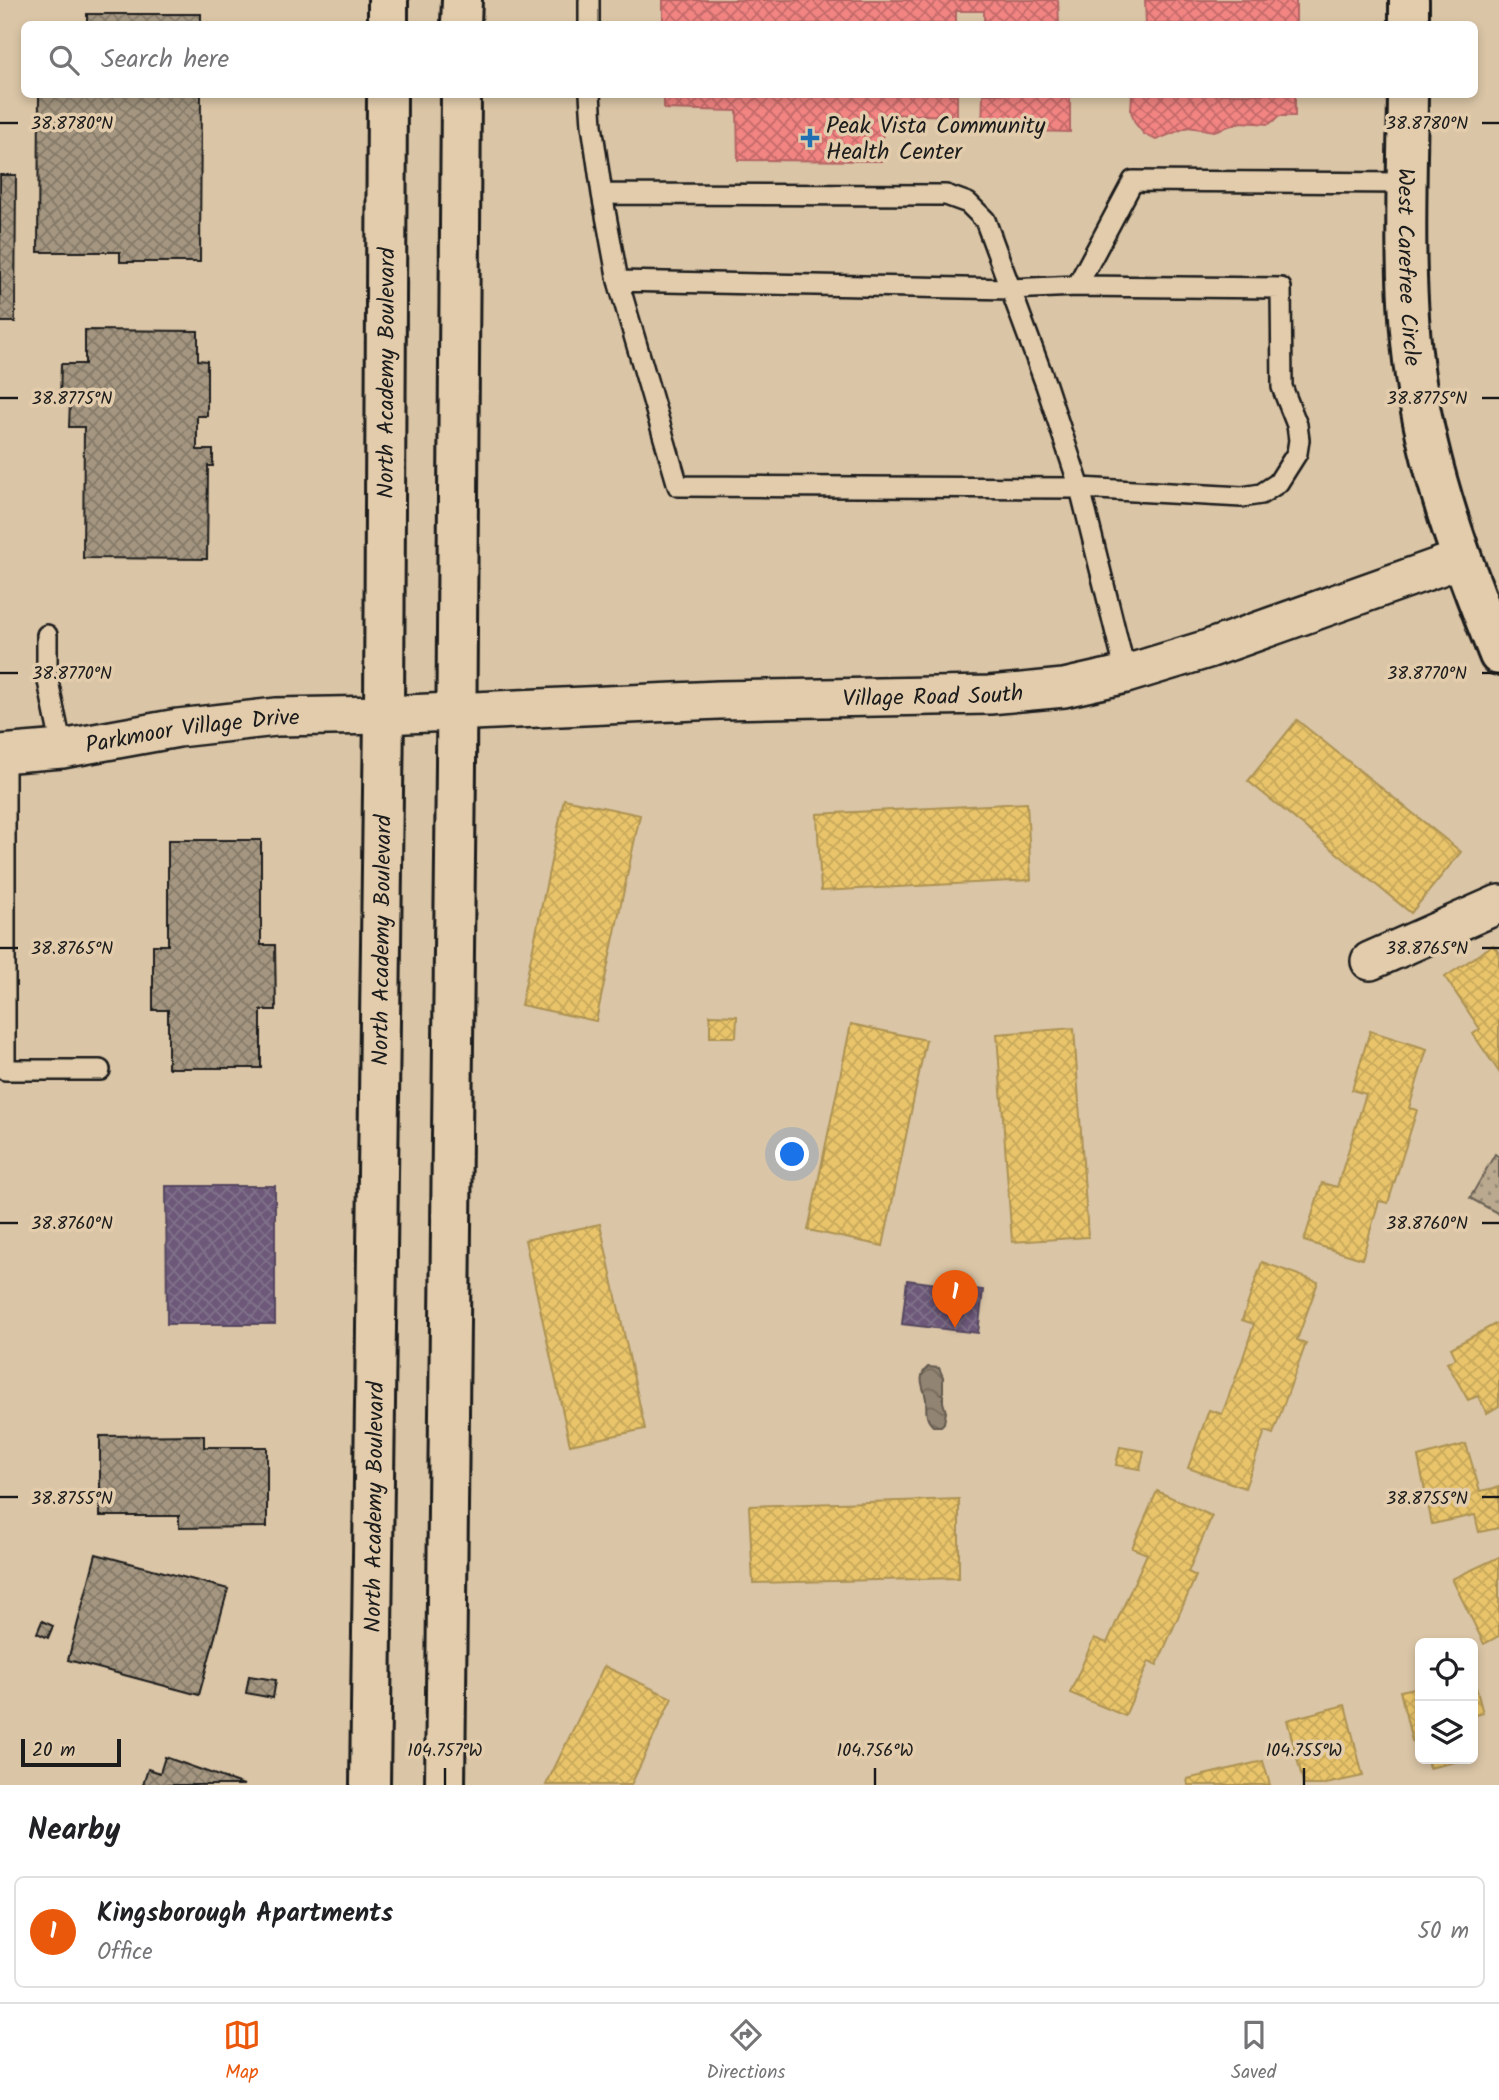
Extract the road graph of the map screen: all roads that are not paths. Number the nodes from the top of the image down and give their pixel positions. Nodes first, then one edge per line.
1 (462, 0) edge
2 (589, 0) edge
3 (1409, 0) edge
4 (461, 21) edge
5 (589, 21) edge
6 (1409, 21) edge
7 (387, 98) edge
8 (461, 98) edge
9 (590, 98) edge
10 (1408, 98) edge
11 (1407, 183) junction
12 (602, 194) junction
13 (618, 281) junction
14 (1077, 286) junction
15 (1010, 289) junction
16 (1080, 488) junction
17 (1461, 559) junction
18 (47, 635) dead end
19 (1499, 655) edge
20 (1126, 674) junction
21 (457, 713) junction
22 (384, 715) junction
23 (62, 749) junction
24 (3, 754) edge
25 (1499, 904) edge
26 (1370, 961) dead end
27 (100, 1070) dead end
28 (370, 1785) edge
29 (445, 1785) edge

1 - 4 main road
2 - 5 lane
3 - 6 main road
7 - 22 main road, North Academy Boulevard
8 - 21 main road
9 - 12 lane
10 - 11 main road, West Carefree Circle
11 - 14 lane
11 - 17 main road, West Carefree Circle
12 - 13 lane
12 - 15 lane
13 - 15 lane
13 - 16 lane
14 - 15 lane
14 - 16 lane
15 - 16 lane
16 - 20 lane
17 - 19 main road, West Carefree Circle
17 - 20 street, Village Road South
18 - 23 lane
20 - 21 street, Village Road South
21 - 22 street, Village Road South
21 - 29 main road
22 - 23 street, Parkmoor Village Drive
22 - 28 main road, North Academy Boulevard
23 - 24 street, Parkmoor Village Drive
24 - 27 lane
25 - 26 street

